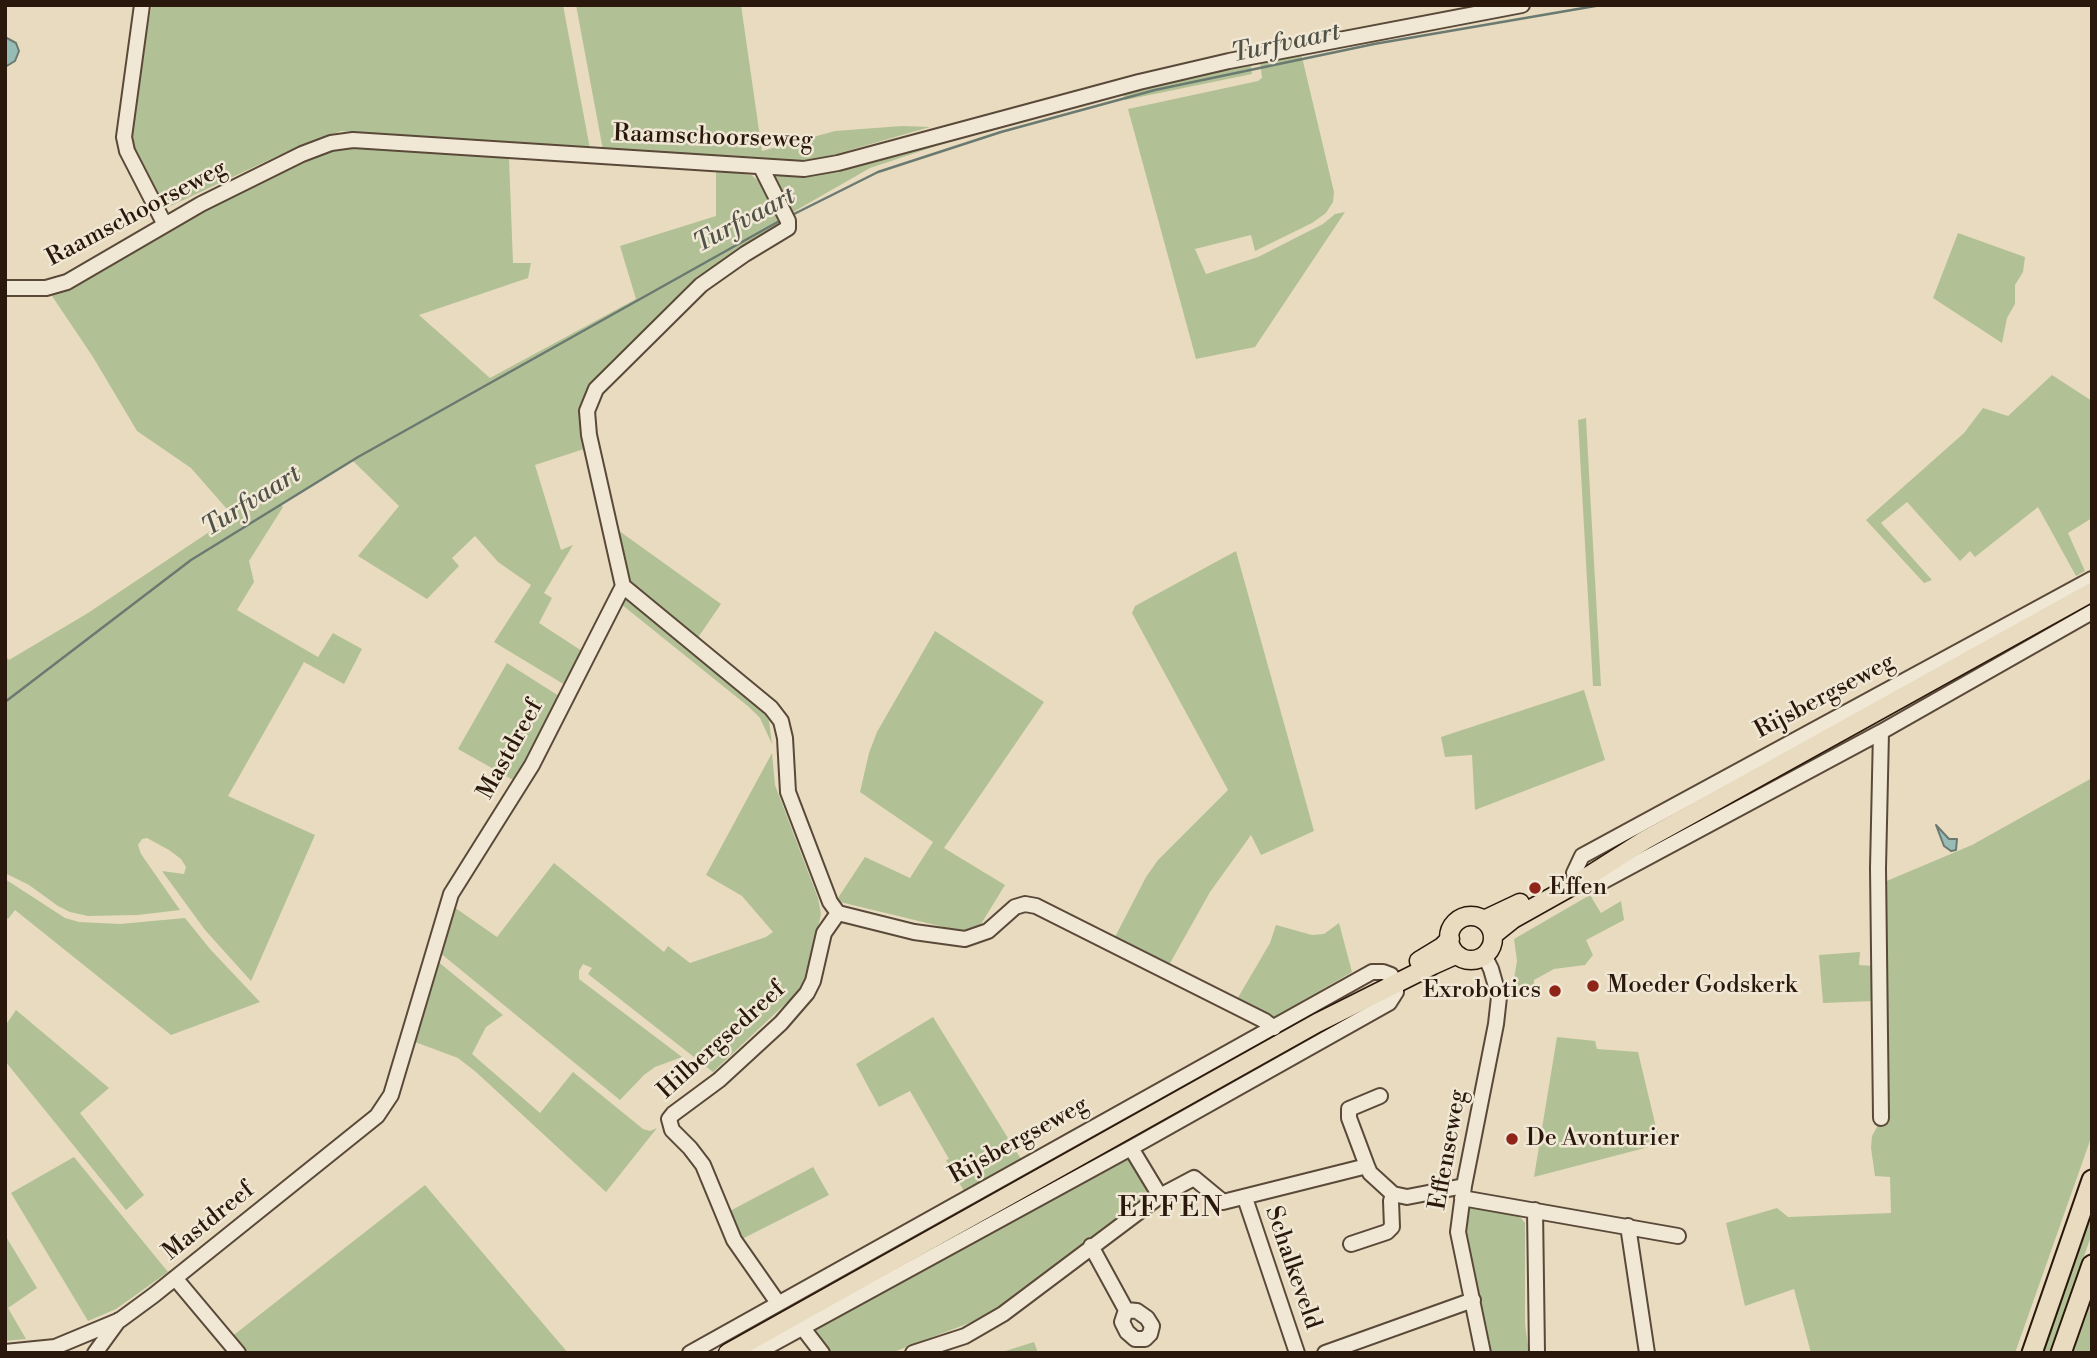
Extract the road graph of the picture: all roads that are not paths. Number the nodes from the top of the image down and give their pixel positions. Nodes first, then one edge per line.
1 (142, 5) edge
2 (1521, 5) edge
3 (761, 167) junction
4 (164, 223) junction
5 (5, 288) edge
6 (2092, 579) edge
7 (623, 586) junction
8 (2092, 592) edge
9 (2092, 612) edge
10 (1881, 732) junction
11 (1583, 880) junction
12 (838, 913) junction
13 (1488, 927) junction
14 (1450, 939) junction
15 (1459, 956) junction
16 (1485, 957) junction
17 (1394, 980) junction
18 (1274, 1028) junction
19 (1380, 1096) dead end
20 (1881, 1118) dead end
21 (1131, 1147) junction
22 (1367, 1166) junction
23 (2092, 1180) edge
24 (1463, 1192) junction
25 (1393, 1194) junction
26 (1160, 1196) junction
27 (1245, 1198) junction
28 (1535, 1210) junction
29 (1628, 1226) junction
30 (1678, 1236) dead end
31 (1351, 1244) dead end
32 (1091, 1246) junction
33 (2092, 1265) edge
34 (175, 1278) junction
35 (1473, 1300) junction
36 (778, 1303) junction
37 (1126, 1310) dead end
38 (120, 1320) junction
39 (802, 1327) junction
40 (5, 1352) edge
41 (96, 1353) edge
42 (238, 1353) edge
43 (690, 1353) edge
44 (728, 1353) edge
45 (756, 1353) edge
46 (822, 1353) edge
47 (913, 1353) edge
48 (1297, 1353) edge
49 (1325, 1353) edge
50 (1483, 1353) edge
51 (1537, 1353) edge
52 (1647, 1353) edge
53 (2032, 1353) edge
54 (2061, 1353) edge

1 - 4 street
2 - 3 street, Raamschoorseweg
3 - 4 street, Raamschoorseweg
3 - 7 street
4 - 5 street, Raamschoorseweg
6 - 11 street, Rijsbergseweg
7 - 12 street
7 - 34 street, Mastdreef
8 - 11 main road, Rijsbergseweg
9 - 10 street, Rijsbergseweg
10 - 11 street, Rijsbergseweg
10 - 20 street
11 - 13 main road, Rijsbergseweg
12 - 18 street
12 - 36 street, Hilbergsedreef
13 - 14 main road
13 - 16 main road
14 - 15 main road
14 - 17 main road, Rijsbergseweg
15 - 16 main road
15 - 17 main road, Rijsbergseweg
16 - 24 street, Effenseweg
17 - 18 street, Rijsbergseweg
17 - 21 street
17 - 44 main road, Rijsbergseweg
18 - 36 street, Rijsbergseweg
19 - 22 street
21 - 26 street
21 - 39 street
22 - 25 street
22 - 27 street
23 - 53 highway
24 - 25 street
24 - 28 street
24 - 35 street, Effenseweg
25 - 31 street
26 - 27 street
26 - 32 street
27 - 48 street, Schalkeveld
28 - 29 street
28 - 51 street
29 - 30 street
29 - 52 street
32 - 37 street
32 - 47 street
33 - 54 highway
34 - 38 street, Mastdreef
34 - 42 street
35 - 49 street
35 - 50 street, Effenseweg
36 - 43 street, Rijsbergseweg
38 - 40 street, Mastdreef
38 - 41 street, Mastdreef
39 - 45 street
39 - 46 street

